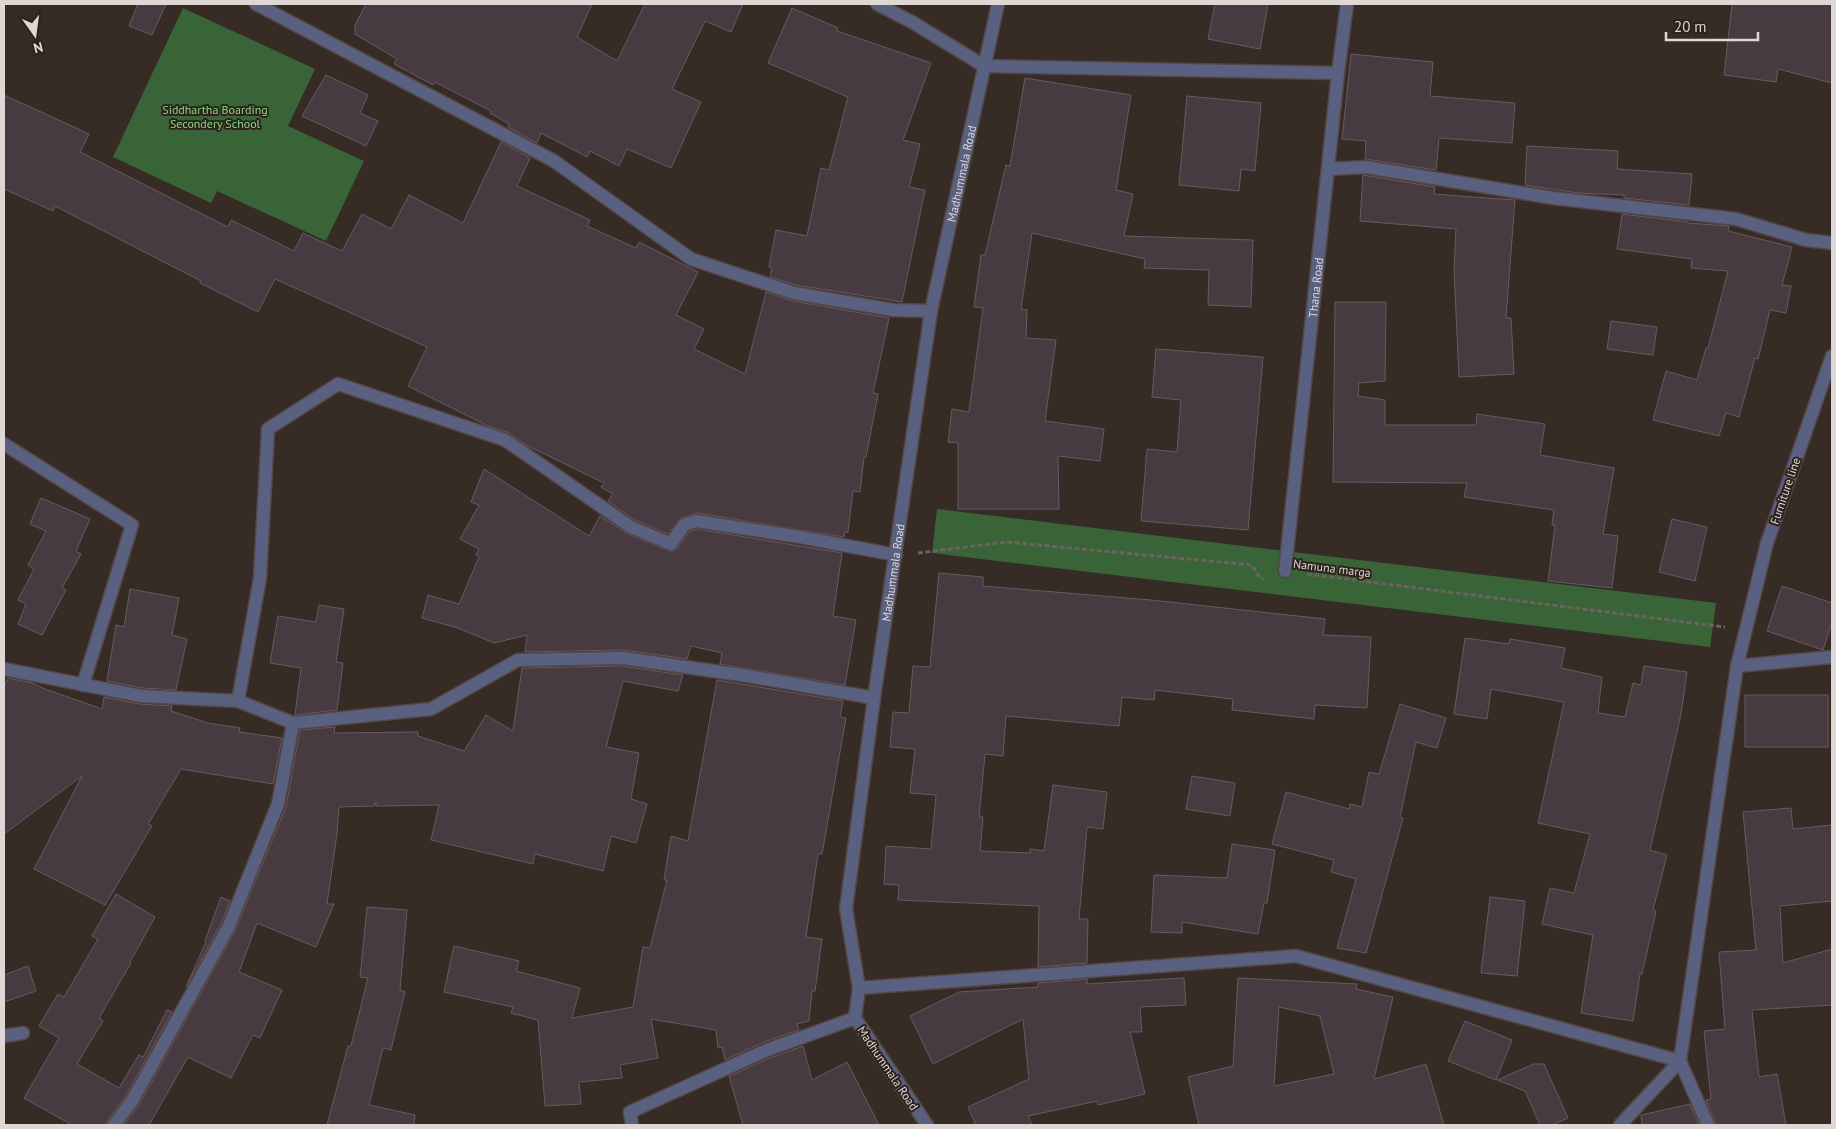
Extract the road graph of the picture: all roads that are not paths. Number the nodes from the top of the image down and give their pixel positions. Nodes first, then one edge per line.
1 (256, 4) edge
2 (877, 4) edge
3 (998, 4) edge
4 (1347, 4) edge
5 (984, 66) junction
6 (1338, 73) junction
7 (1328, 169) junction
8 (1832, 243) edge
9 (932, 312) junction
10 (1832, 356) edge
11 (4, 444) edge
12 (896, 555) junction
13 (1285, 571) road end
14 (1832, 657) edge
15 (1737, 666) junction
16 (4, 669) edge
17 (83, 685) junction
18 (874, 698) junction
19 (238, 701) junction
20 (293, 723) junction
21 (858, 988) junction
22 (855, 1018) junction
23 (23, 1033) dead end
24 (4, 1036) edge
25 (1680, 1061) junction
26 (114, 1125) edge
27 (632, 1125) edge
28 (927, 1125) edge
29 (1620, 1125) edge
30 (1708, 1125) edge

1 - 9 street
2 - 5 street
3 - 5 street, Madhummala Road
4 - 6 street, Thana Road
5 - 6 street
5 - 9 street, Madhummala Road
6 - 7 street, Thana Road
7 - 8 street
7 - 13 street, Thana Road
9 - 12 street, Madhummala Road
10 - 15 street, Furniture line
11 - 17 street
12 - 18 street, Madhummala Road
12 - 19 street
14 - 15 street
15 - 25 street, Furniture line
16 - 17 street
17 - 19 street
18 - 20 street
18 - 21 street, Madhummala Road
19 - 20 street
20 - 26 street
21 - 22 street, Madhummala Road
21 - 25 street
22 - 27 street
22 - 28 street, Madhummala Road
23 - 24 street
25 - 29 street
25 - 30 street

